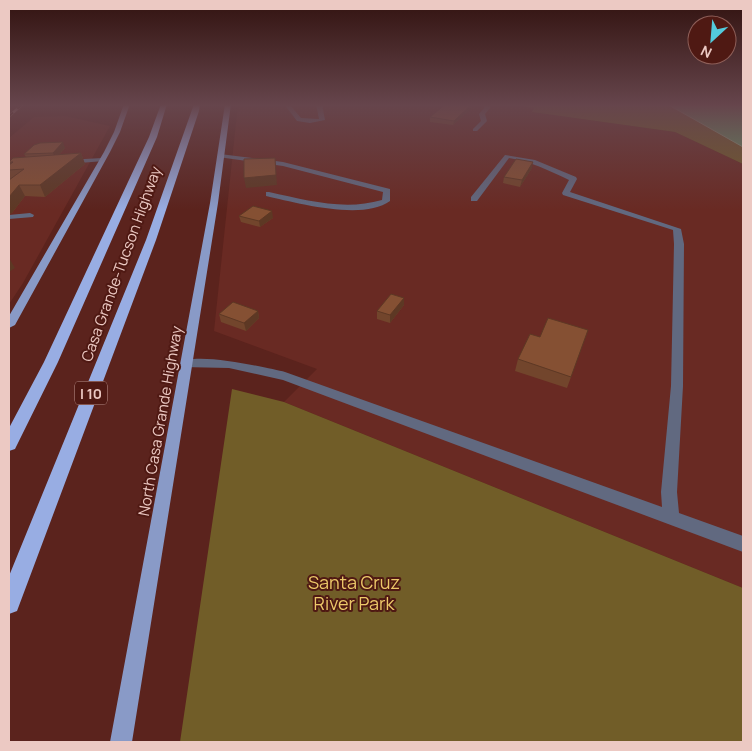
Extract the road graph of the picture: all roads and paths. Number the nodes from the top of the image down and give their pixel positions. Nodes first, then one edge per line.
1 (113, 139) edge
2 (153, 139) edge
3 (185, 139) edge
4 (223, 139) edge
5 (95, 152) dead end
6 (104, 156) junction
7 (220, 156) junction
8 (59, 162) edge
9 (268, 194) dead end
10 (474, 199) dead end
11 (30, 215) dead end
12 (9, 217) edge
13 (12, 313) edge
14 (9, 325) edge
15 (186, 364) junction
16 (9, 444) edge
17 (671, 518) junction
18 (743, 544) edge
19 (9, 603) edge
20 (120, 742) edge

1 - 6 main road
2 - 16 highway, Casa Grande-Tucson Highway
3 - 19 highway, Casa Grande-Tucson Highway / I 10
4 - 7 main road, North Casa Grande Highway
5 - 6 street
6 - 8 street
6 - 13 main road
7 - 9 street
7 - 15 main road, North Casa Grande Highway
10 - 17 street
11 - 12 street
13 - 14 main road
15 - 17 street
15 - 20 main road, North Casa Grande Highway
17 - 18 street

